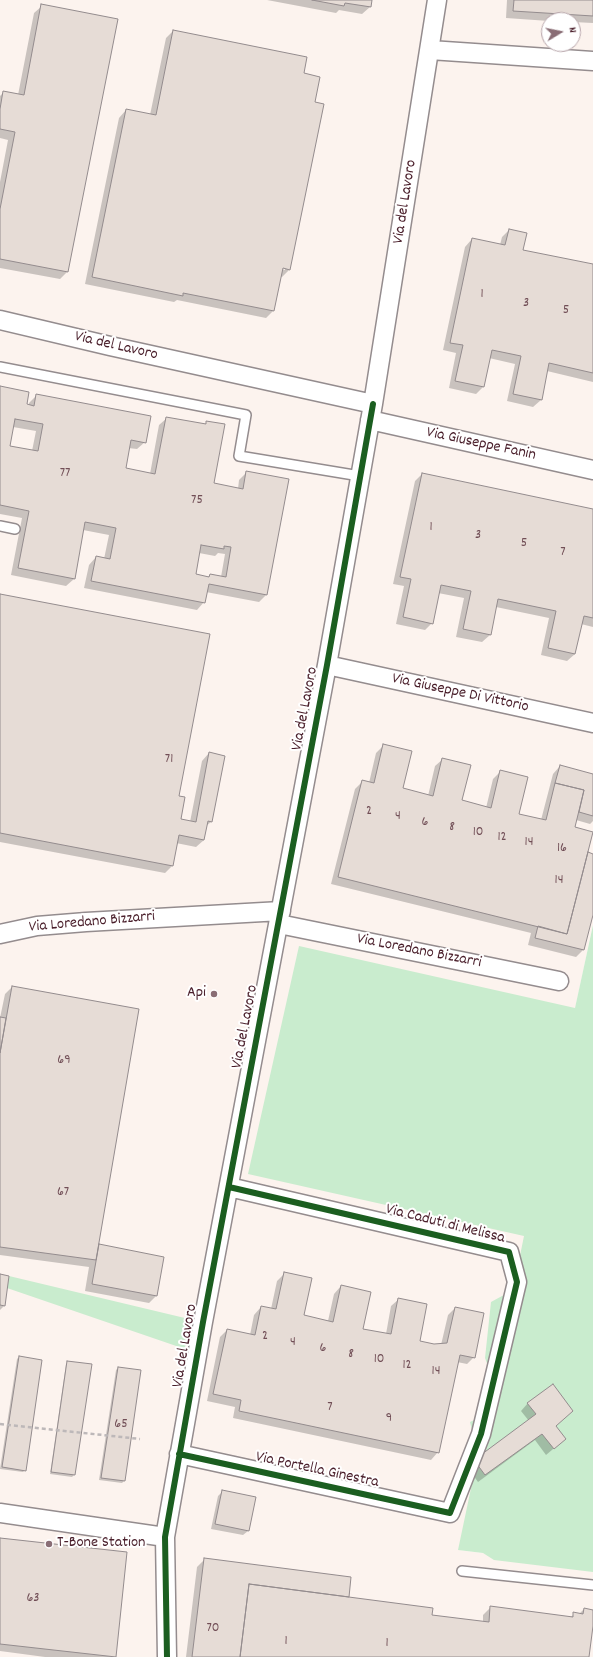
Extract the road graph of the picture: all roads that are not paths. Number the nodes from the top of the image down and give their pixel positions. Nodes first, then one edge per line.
1 (438, 0) edge
2 (430, 50) junction
3 (593, 61) edge
4 (0, 320) edge
5 (0, 367) edge
6 (371, 412) junction
7 (593, 470) edge
8 (360, 476) junction
9 (0, 526) edge
10 (15, 529) dead end
11 (327, 665) junction
12 (593, 723) edge
13 (280, 917) junction
14 (0, 934) edge
15 (559, 980) dead end
16 (229, 1187) junction
17 (179, 1454) junction
18 (0, 1513) edge
19 (450, 1513) joint
20 (165, 1537) junction
21 (462, 1571) dead end
22 (593, 1585) edge
23 (167, 1657) edge

1 - 2 street, Via del Lavoro
2 - 3 street
2 - 6 street, Via del Lavoro
4 - 6 street, Via del Lavoro
5 - 8 lane
6 - 7 street, Via Giuseppe Fanin
6 - 8 street, Via del Lavoro
8 - 11 street, Via del Lavoro
9 - 10 lane
11 - 12 street, Via Giuseppe Di Vittorio
11 - 13 street, Via del Lavoro
13 - 14 street, Via Loredano Bizzarri
13 - 15 street, Via Loredano Bizzarri
13 - 16 street, Via del Lavoro
16 - 17 street, Via del Lavoro
16 - 19 street, Via Caduti di Melissa
17 - 19 street, Via Portella Ginestra
17 - 20 street, Via del Lavoro
18 - 20 street
20 - 23 street, Via del Lavoro
21 - 22 lane

